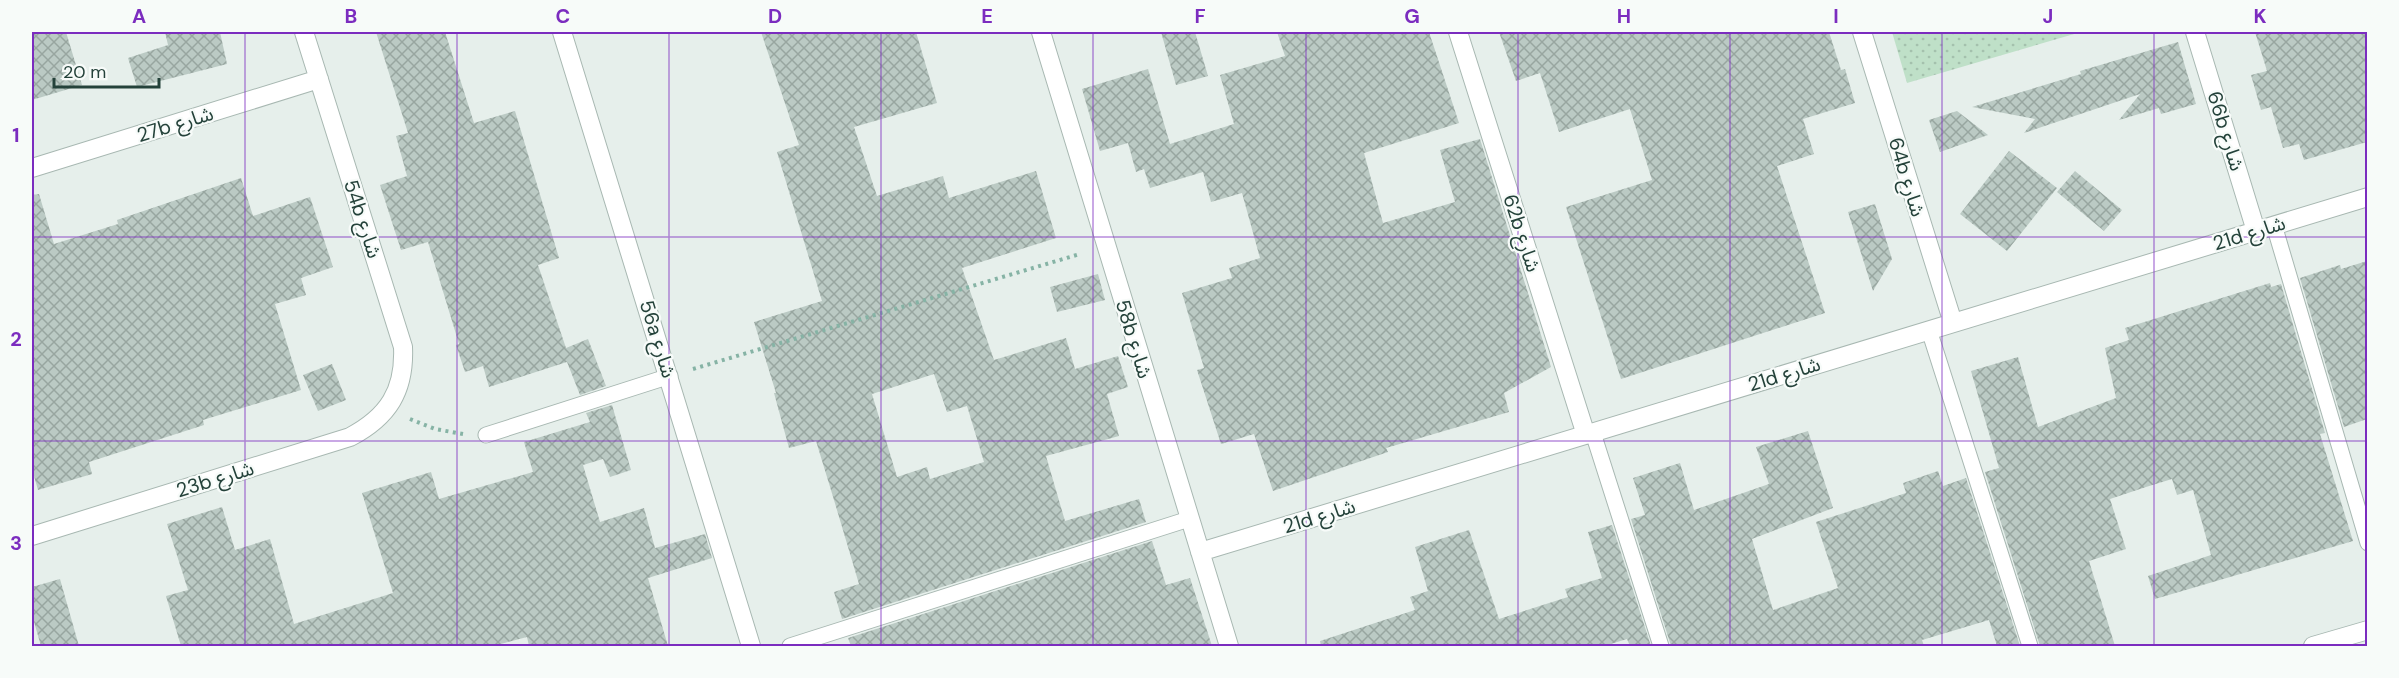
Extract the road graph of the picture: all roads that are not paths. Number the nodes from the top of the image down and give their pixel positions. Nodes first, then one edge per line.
1 (304, 32) edge
2 (562, 32) edge
3 (1041, 32) edge
4 (1458, 32) edge
5 (1862, 32) edge
6 (2195, 32) edge
7 (319, 79) junction
8 (32, 168) edge
9 (2367, 197) edge
10 (2274, 225) junction
11 (2256, 231) junction
12 (1953, 323) junction
13 (1929, 330) junction
14 (670, 376) junction
15 (389, 406) joint
16 (1589, 434) junction
17 (486, 435) road end
18 (1189, 519) junction
19 (32, 536) edge
20 (2367, 543) edge
21 (1200, 552) junction
22 (2367, 630) edge
23 (751, 646) edge
24 (790, 646) edge
25 (1228, 646) edge
26 (1661, 646) edge
27 (2030, 646) edge
28 (2313, 646) edge

1 - 7 street, 54b شارع
2 - 14 street, 56a شارع
3 - 18 street, 58b شارع
4 - 16 street, 62b شارع
5 - 12 street, 64b شارع
6 - 11 street, 66b شارع
7 - 8 street, 27b شارع
7 - 15 street, 54b شارع
9 - 10 street, 21d شارع
10 - 11 street, 21d شارع
10 - 20 lane
11 - 12 street, 21d شارع
12 - 13 street, 21d شارع
13 - 16 street, 21d شارع
13 - 27 lane
14 - 17 lane
14 - 23 street, 56a شارع
15 - 19 street, 23b شارع
16 - 21 street, 21d شارع
16 - 26 lane
18 - 21 street, 58b شارع
18 - 24 lane
21 - 25 street, 58b شارع
22 - 28 street

